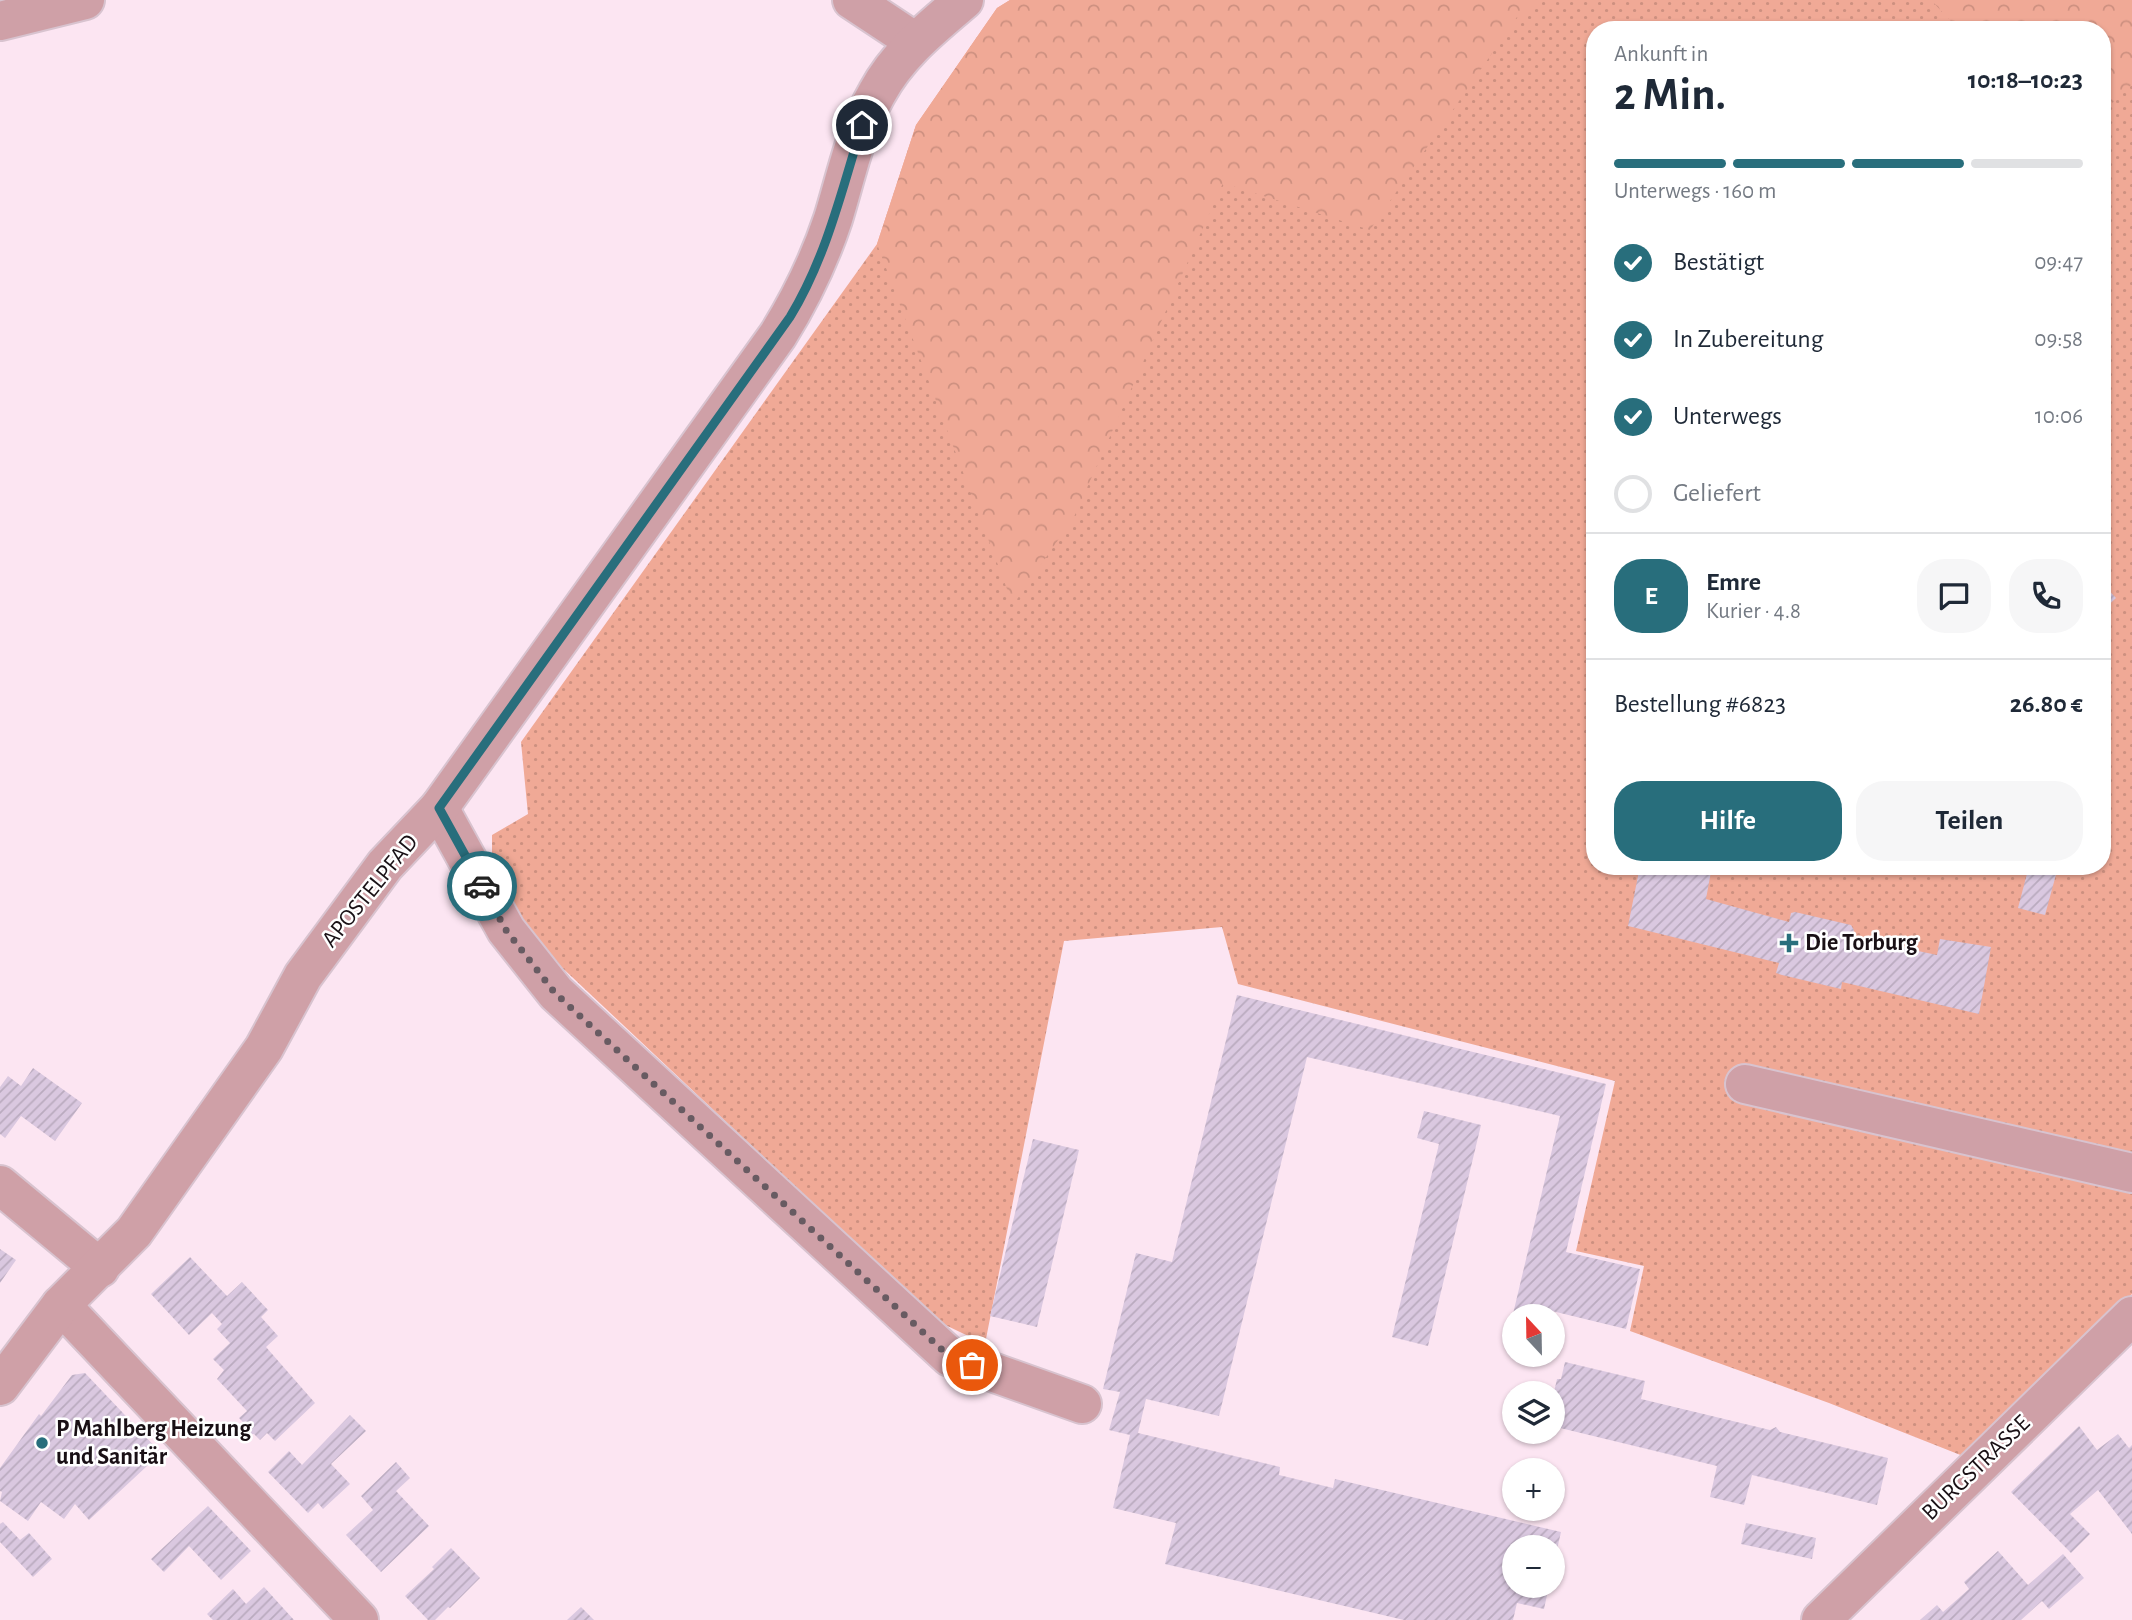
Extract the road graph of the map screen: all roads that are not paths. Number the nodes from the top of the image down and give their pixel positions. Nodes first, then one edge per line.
1 (85, 0) edge
2 (852, 0) edge
3 (964, 0) edge
4 (0, 21) edge
5 (914, 41) junction
6 (439, 808) junction
7 (1745, 1084) dead end
8 (2132, 1173) edge
9 (0, 1185) edge
10 (100, 1268) junction
11 (61, 1306) junction
12 (2132, 1316) edge
13 (0, 1386) edge
14 (1082, 1404) dead end
15 (359, 1620) edge
16 (1821, 1620) edge

1 - 4 street
2 - 5 street
3 - 5 street, APOSTELPFAD
5 - 6 street, APOSTELPFAD
6 - 10 street, APOSTELPFAD
6 - 14 street
7 - 8 street
9 - 10 street
10 - 11 street, APOSTELPFAD
11 - 13 street, APOSTELPFAD
11 - 15 street
12 - 16 street, BURGSTRASSE

